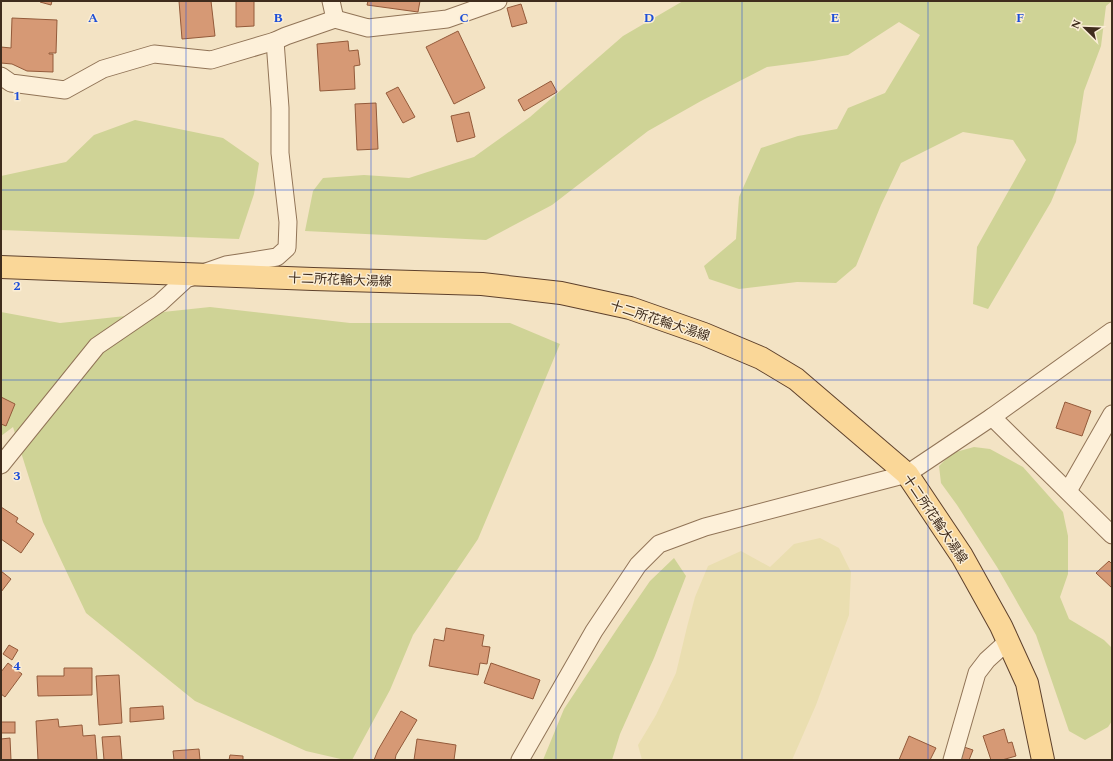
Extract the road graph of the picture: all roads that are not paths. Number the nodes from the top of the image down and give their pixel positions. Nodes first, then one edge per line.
1 (331, 1) edge
2 (498, 1) edge
3 (335, 19) junction
4 (275, 41) junction
5 (1, 76) edge
6 (1, 267) edge
7 (198, 275) junction
8 (1112, 331) edge
9 (1112, 414) edge
10 (992, 417) junction
11 (1, 465) edge
12 (907, 474) junction
13 (1068, 491) junction
14 (1112, 535) edge
15 (1008, 641) junction
16 (520, 760) edge
17 (952, 760) edge
18 (1043, 760) edge

1 - 3 street
2 - 3 street
3 - 4 street
4 - 5 street
4 - 7 street
6 - 7 main road, 十二所花輪大湯線
7 - 11 street
7 - 12 main road, 十二所花輪大湯線
8 - 10 street
9 - 13 street
10 - 12 street
10 - 13 street
12 - 15 main road, 十二所花輪大湯線
12 - 16 street
13 - 14 street
15 - 17 street
15 - 18 main road, 十二所花輪大湯線

